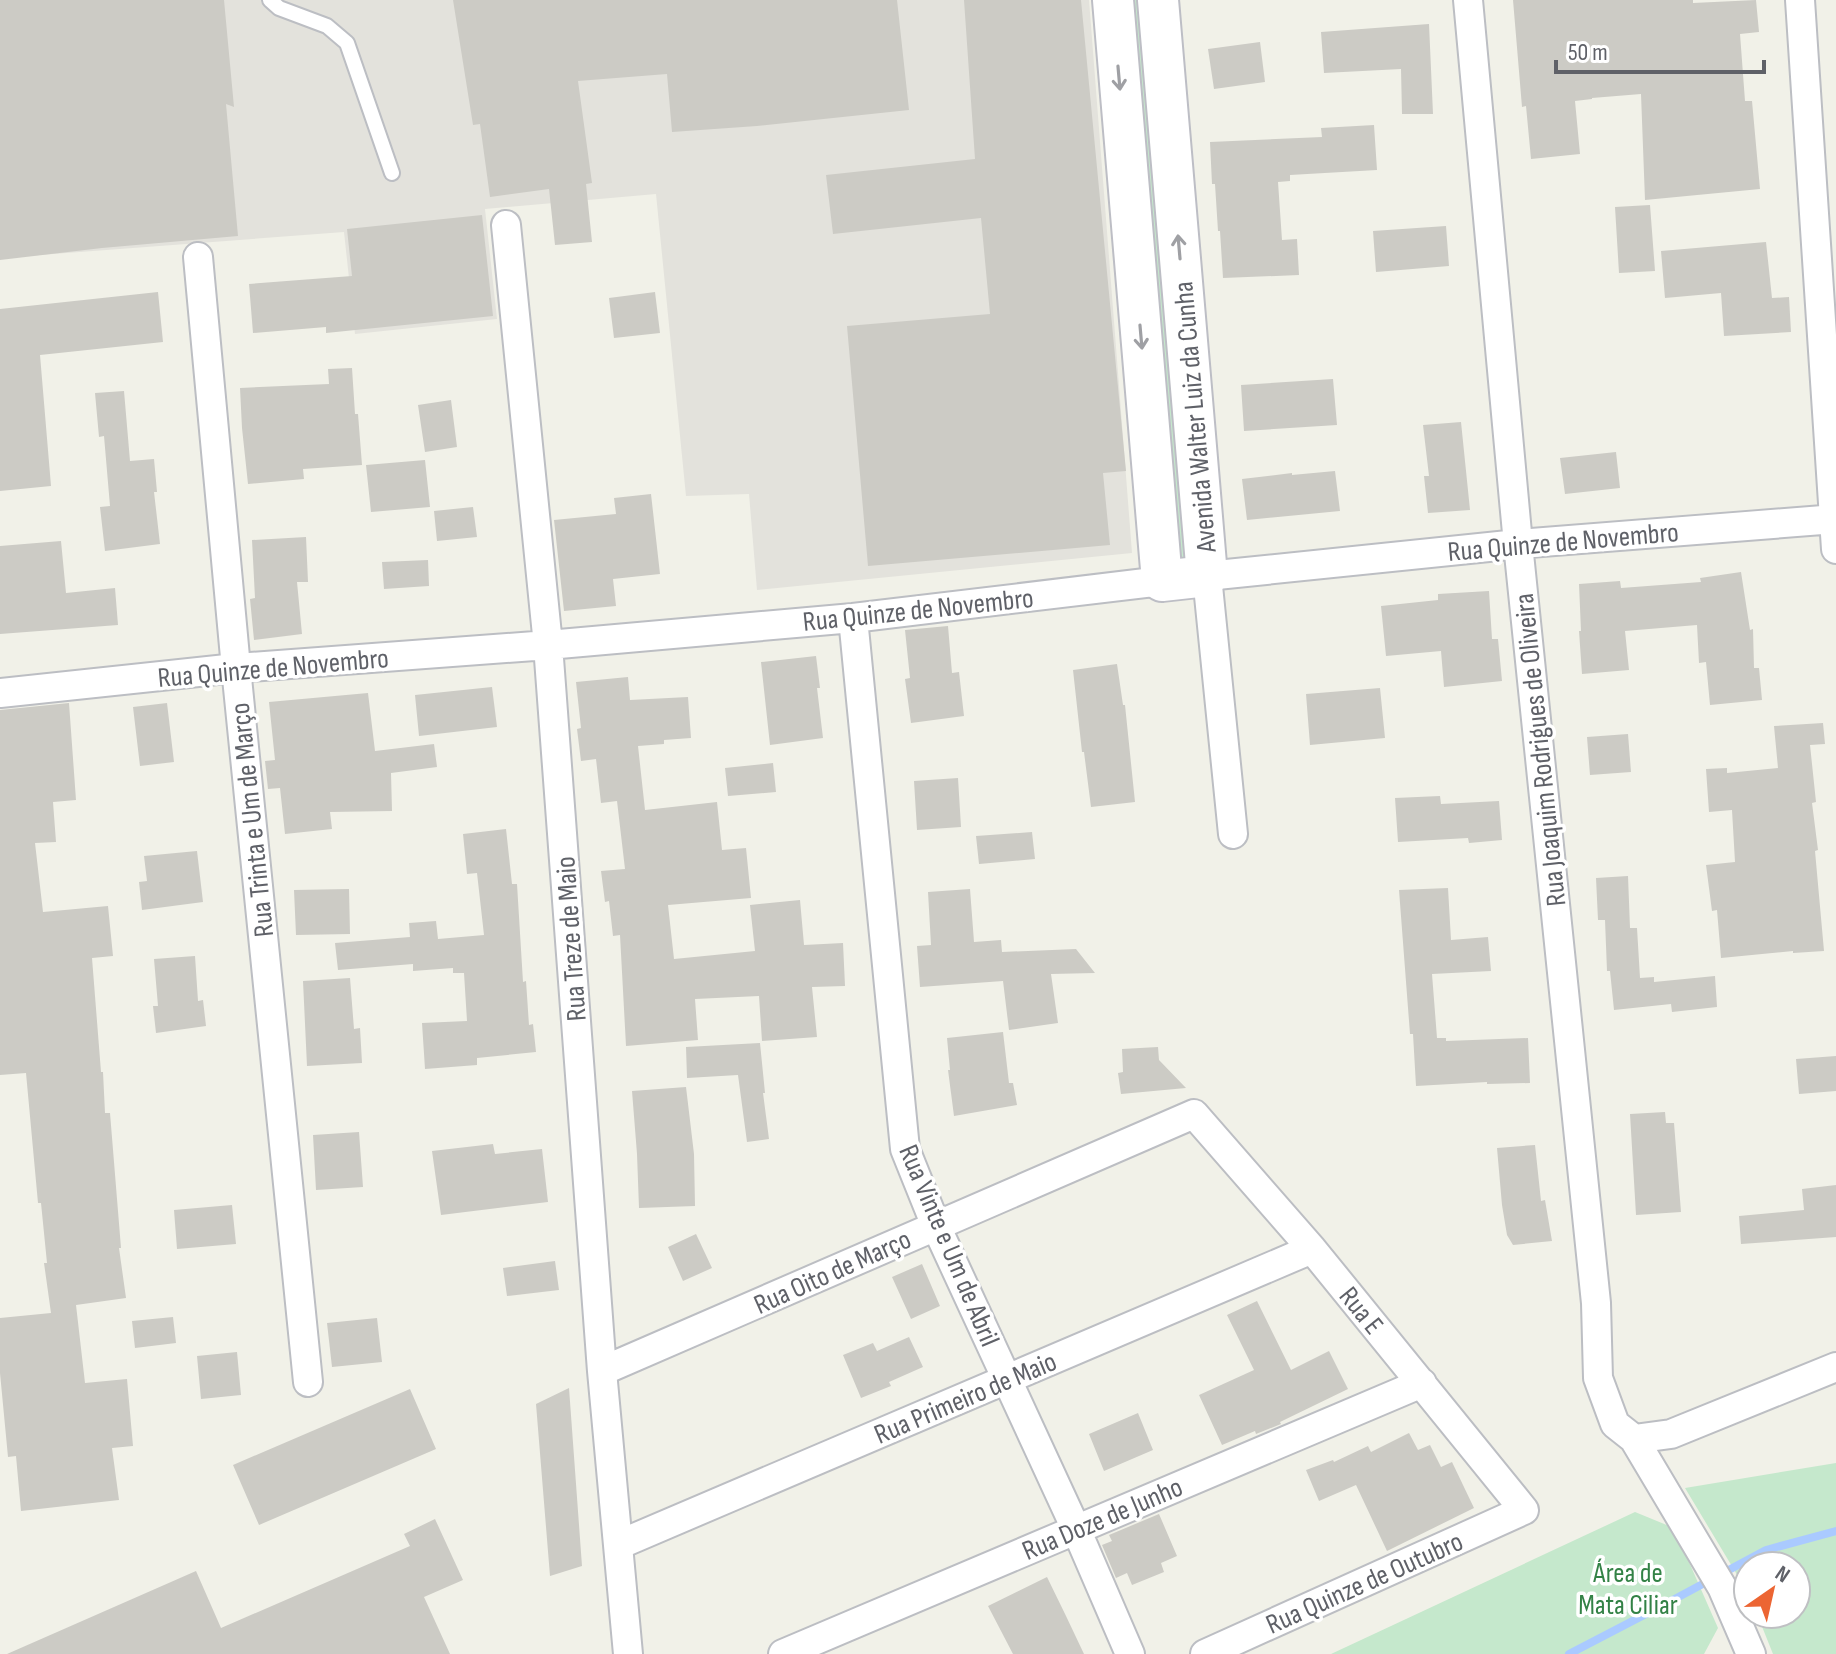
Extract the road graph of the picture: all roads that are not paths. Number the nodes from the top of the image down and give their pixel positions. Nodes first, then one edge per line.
1 (270, 0) edge
2 (1113, 0) edge
3 (1158, 0) edge
4 (1468, 0) edge
5 (1800, 0) edge
6 (392, 173) dead end
7 (506, 225) dead end
8 (198, 257) dead end
9 (1834, 519) edge
10 (1518, 544) junction
11 (1836, 549) edge
12 (1207, 576) junction
13 (1162, 581) junction
14 (853, 618) junction
15 (548, 645) junction
16 (236, 668) junction
17 (0, 693) edge
18 (1233, 834) dead end
19 (1194, 1114) joint
20 (936, 1226) junction
21 (1312, 1249) junction
22 (1836, 1367) edge
23 (602, 1371) junction
24 (1007, 1379) junction
25 (308, 1382) dead end
26 (1422, 1383) junction
27 (1634, 1439) junction
28 (1524, 1510) joint
29 (1076, 1529) junction
30 (618, 1545) junction
31 (628, 1654) edge
32 (783, 1654) edge
33 (1130, 1654) edge
34 (1205, 1654) edge
35 (1751, 1654) edge

1 - 6 lane
2 -> 13 street, Avenida Walter Luiz da Cunha
12 -> 3 street, Avenida Walter Luiz da Cunha
4 - 10 street, Rua Joaquim Rodrigues de Oliveira
5 - 9 street
7 - 15 street, Rua Treze de Maio
8 - 16 street, Rua Trinta e Um de Março
9 - 10 street, Rua Quinze de Novembro
9 - 11 street
10 - 12 street, Rua Quinze de Novembro
10 - 27 street, Rua Joaquim Rodrigues de Oliveira
12 - 13 street, Rua Quinze de Novembro
12 - 18 street, Avenida Walter Luiz da Cunha
13 - 14 street, Rua Quinze de Novembro
14 - 15 street, Rua Quinze de Novembro
14 - 20 street, Rua Vinte e Um de Abril
15 - 16 street, Rua Quinze de Novembro
15 - 23 street, Rua Treze de Maio
16 - 17 street, Rua Quinze de Novembro
16 - 25 street, Rua Trinta e Um de Março
19 - 20 street, Rua Oito de Março
19 - 21 street, Rua E
20 - 23 street, Rua Oito de Março
20 - 24 street, Rua Vinte e Um de Abril
21 - 24 street, Rua Primeiro de Maio
21 - 26 street, Rua E
22 - 27 street
23 - 30 street, Rua Treze de Maio
24 - 29 street, Rua Vinte e Um de Abril
24 - 30 street, Rua Primeiro de Maio
26 - 28 street, Rua E
26 - 29 street, Rua Doze de Junho
27 - 35 street, Rua Joaquim Rodrigues de Oliveira
28 - 34 street, Rua Quinze de Outubro
29 - 32 street, Rua Doze de Junho
29 - 33 street, Rua Vinte e Um de Abril
30 - 31 street, Rua Treze de Maio

